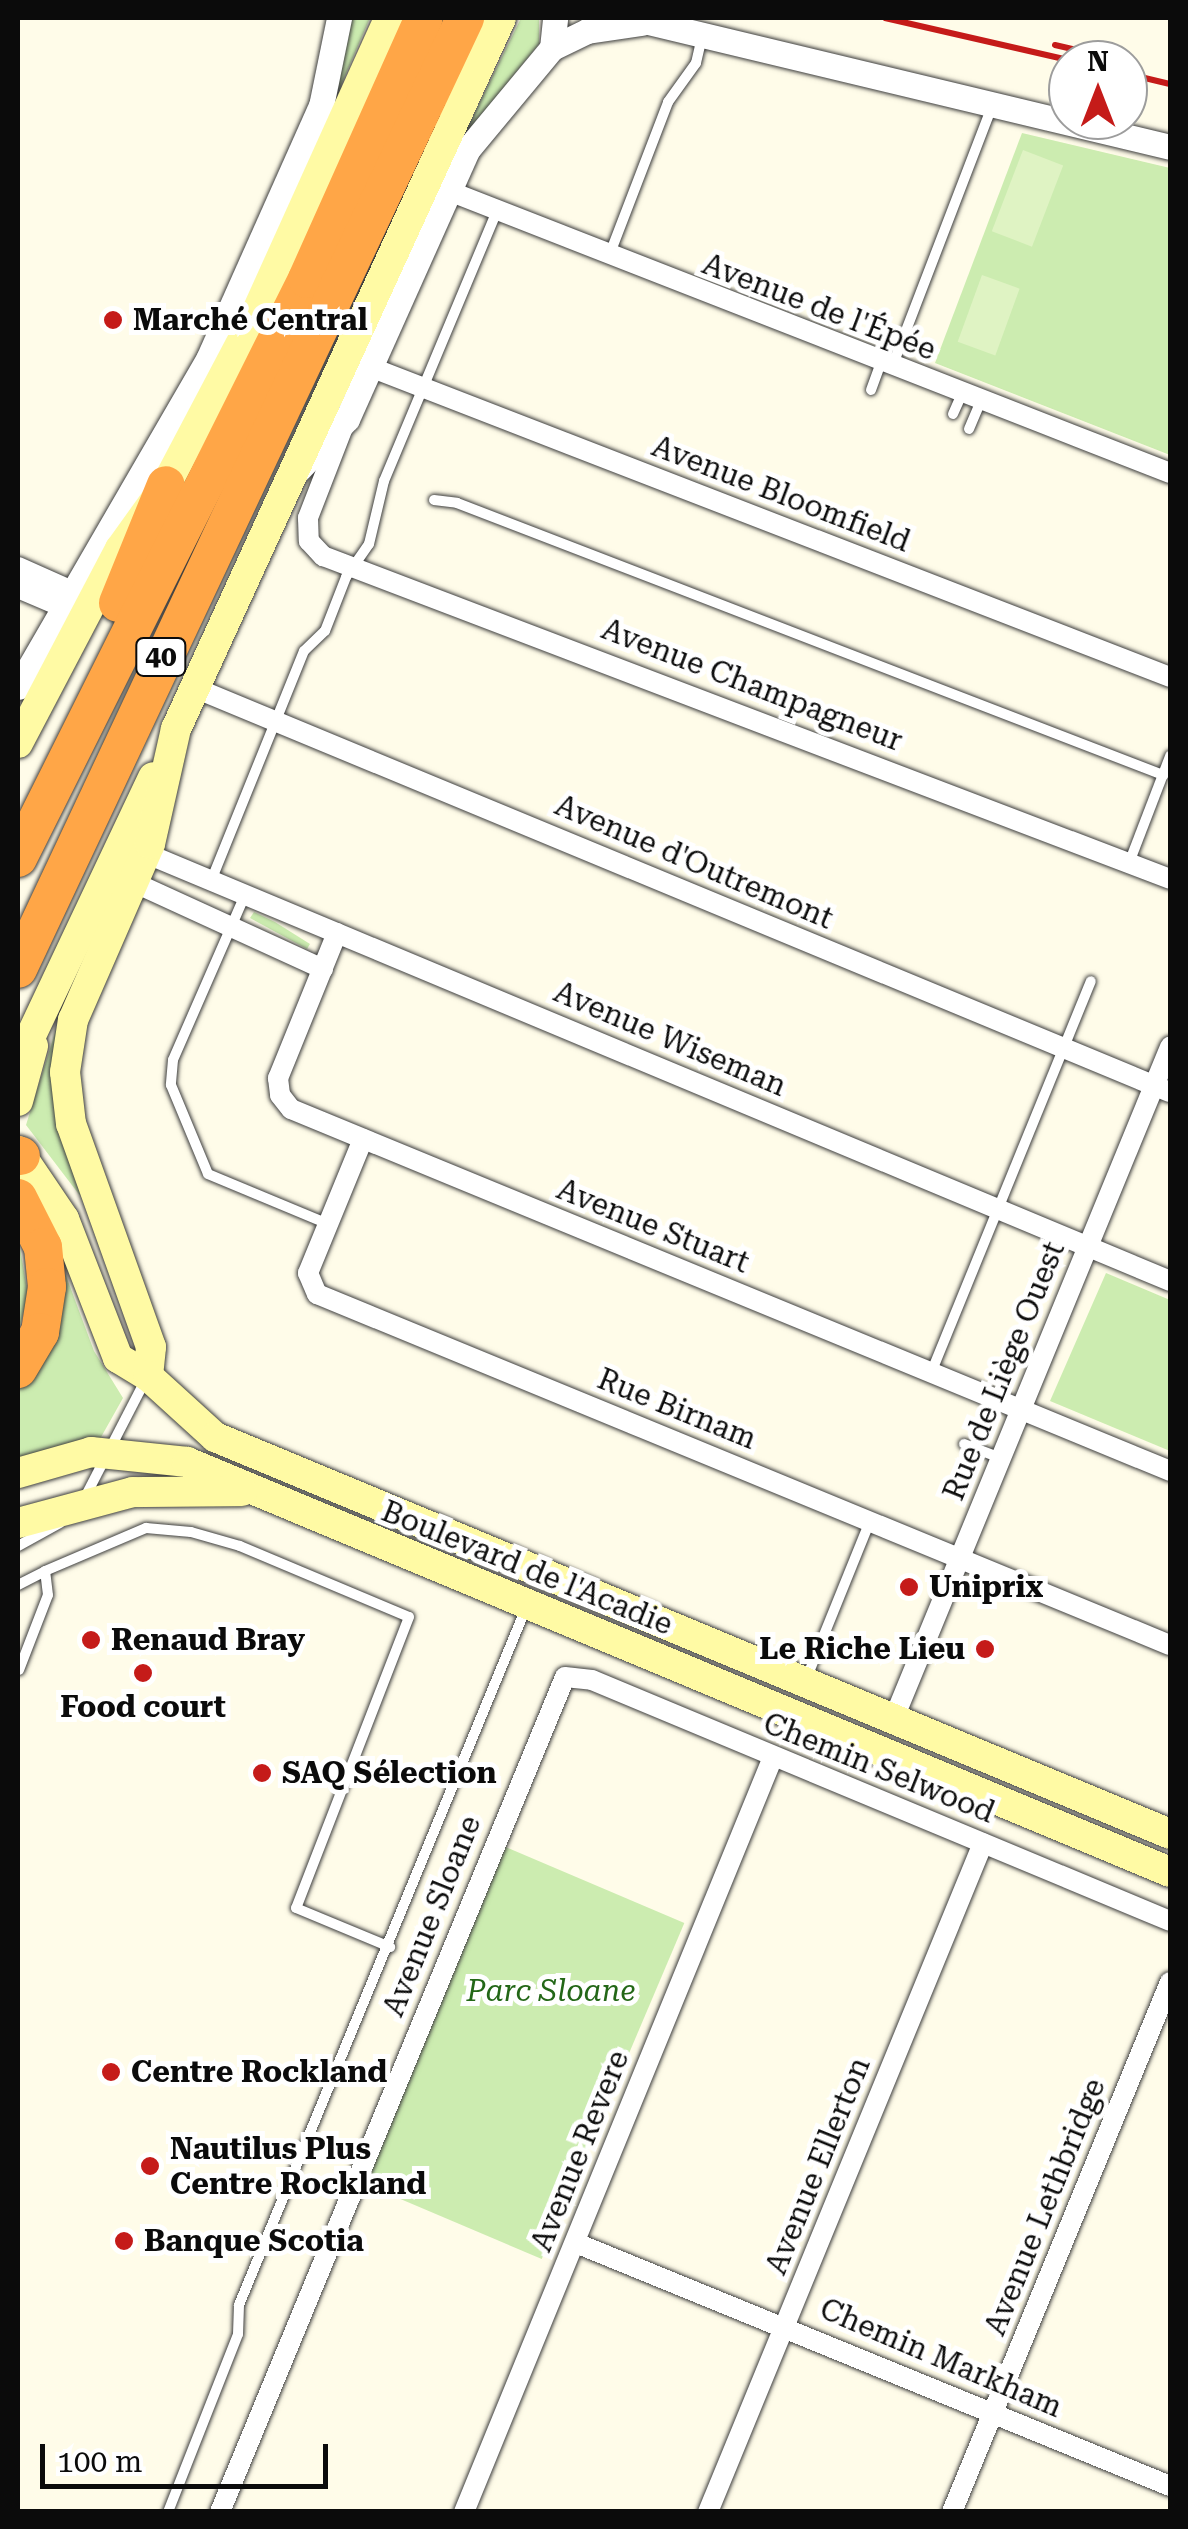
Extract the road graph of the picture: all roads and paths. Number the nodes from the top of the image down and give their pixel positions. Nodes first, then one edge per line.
1 (339, 18) edge
2 (388, 18) edge
3 (424, 18) edge
4 (465, 18) edge
5 (501, 18) edge
6 (555, 18) edge
7 (636, 20) edge
8 (702, 37) junction
9 (552, 48) junction
10 (992, 106) junction
11 (1170, 148) edge
12 (448, 190) junction
13 (496, 213) junction
14 (609, 257) junction
15 (887, 365) junction
16 (370, 367) junction
17 (424, 388) junction
18 (871, 390) dead end
19 (971, 397) junction
20 (953, 414) dead end
21 (347, 418) junction
22 (969, 429) dead end
23 (1170, 473) edge
24 (288, 480) junction
25 (166, 485) junction
26 (434, 500) dead end
27 (18, 566) edge
28 (355, 566) junction
29 (18, 588) edge
30 (65, 598) junction
31 (1170, 677) edge
32 (18, 687) edge
33 (195, 688) junction
34 (277, 722) junction
35 (176, 729) junction
36 (25, 734) edge
37 (1170, 756) edge
38 (62, 761) junction
39 (18, 764) edge
40 (1163, 775) junction
41 (146, 854) junction
42 (18, 858) edge
43 (1129, 863) junction
44 (1170, 879) edge
45 (211, 881) junction
46 (133, 882) junction
47 (244, 895) junction
48 (232, 925) junction
49 (337, 933) junction
50 (18, 969) edge
51 (322, 969) junction
52 (1091, 982) dead end
53 (40, 1022) junction
54 (1063, 1048) junction
55 (1170, 1048) edge
56 (18, 1063) edge
57 (1162, 1089) edge
58 (18, 1100) edge
59 (363, 1139) junction
60 (19, 1154) edge
61 (18, 1198) edge
62 (998, 1208) junction
63 (328, 1224) junction
64 (1089, 1246) junction
65 (1170, 1280) edge
66 (18, 1369) edge
67 (931, 1373) junction
68 (148, 1376) junction
69 (1021, 1410) junction
70 (964, 1444) dead end
71 (104, 1452) junction
72 (1001, 1458) junction
73 (1170, 1471) edge
74 (18, 1473) edge
75 (246, 1490) junction
76 (82, 1504) junction
77 (870, 1520) junction
78 (18, 1523) edge
79 (18, 1546) edge
80 (960, 1558) junction
81 (45, 1571) junction
82 (18, 1584) edge
83 (527, 1606) junction
84 (1170, 1645) edge
85 (19, 1670) edge
86 (564, 1677) joint
87 (806, 1682) junction
88 (894, 1718) junction
89 (773, 1757) junction
90 (1170, 1834) edge
91 (983, 1844) junction
92 (1170, 1872) edge
93 (1170, 1921) edge
94 (390, 1947) junction
95 (1170, 1982) edge
96 (576, 2243) junction
97 (784, 2326) junction
98 (992, 2413) junction
99 (1170, 2486) edge
100 (168, 2512) edge
101 (220, 2512) edge
102 (464, 2512) edge
103 (708, 2512) edge
104 (952, 2512) edge

1 - 30 street
2 - 25 main road
3 - 38 highway, 40
4 - 50 highway, 40
5 - 24 main road
6 - 9 street
7 - 8 street
7 - 9 street
8 - 10 street
8 - 14 lane
9 - 12 street
10 - 11 street
10 - 15 lane
12 - 13 street, Avenue de l'Épée
12 - 16 street
13 - 14 street, Avenue de l'Épée
13 - 17 lane
14 - 15 street, Avenue de l'Épée
15 - 18 lane
15 - 19 street, Avenue de l'Épée
16 - 17 street, Avenue Bloomfield
16 - 21 street
17 - 28 lane
17 - 31 street, Avenue Bloomfield
19 - 20 lane
19 - 22 lane
19 - 23 street, Avenue de l'Épée
21 - 24 street
21 - 28 street, Avenue Champagneur
24 - 33 main road
25 - 36 main road
25 - 38 highway
26 - 40 lane
27 - 30 street
28 - 34 lane
28 - 43 street, Avenue Champagneur
29 - 30 street
30 - 32 street
33 - 34 street, Avenue d'Outremont
33 - 35 main road
34 - 45 lane
34 - 54 street, Avenue d'Outremont
35 - 41 main road
35 - 53 main road
36 - 39 main road
37 - 40 lane
38 - 42 highway, 40
40 - 43 lane
41 - 45 street, Avenue Wiseman
41 - 46 main road
43 - 44 street, Avenue Champagneur
45 - 47 street, Avenue Wiseman
46 - 48 street
46 - 68 main road
47 - 48 lane
47 - 49 street, Avenue Wiseman
48 - 51 street
48 - 63 lane
49 - 51 street, Avenue Stuart
49 - 62 street, Avenue Wiseman
51 - 59 street, Avenue Stuart
52 - 54 lane
53 - 56 main road
53 - 58 main road
54 - 57 street, Avenue d'Outremont
54 - 62 lane
55 - 57 street, Rue de Liège Ouest
57 - 64 street, Rue de Liège Ouest
59 - 63 street, Rue Birnam
59 - 67 street, Avenue Stuart
60 - 68 main road, Boulevard de l'Acadie
61 - 66 highway
62 - 64 street, Avenue Wiseman
62 - 67 lane
63 - 77 street, Rue Birnam
64 - 65 street, Avenue Wiseman
64 - 69 street, Rue de Liège Ouest
67 - 69 street, Avenue Stuart
68 - 71 lane
68 - 87 main road, Boulevard de l'Acadie
69 - 72 street, Rue de Liège Ouest
69 - 73 street, Avenue Stuart
70 - 72 lane
71 - 74 main road, Boulevard de l'Acadie
71 - 75 main road, Boulevard de l'Acadie
71 - 76 lane
72 - 80 street, Rue de Liège Ouest
75 - 76 main road
75 - 83 main road, Boulevard de l'Acadie
76 - 78 main road
76 - 79 lane
77 - 80 street, Rue Birnam
77 - 87 lane
80 - 84 street, Rue Birnam
80 - 88 street, Rue de Liège Ouest
81 - 82 lane
81 - 85 lane
81 - 94 lane
83 - 92 main road, Boulevard de l'Acadie
83 - 94 lane
86 - 89 street, Chemin Selwood
86 - 101 street, Avenue Sloane
87 - 88 main road, Boulevard de l'Acadie
88 - 90 main road, Boulevard de l'Acadie
89 - 91 street, Chemin Selwood
89 - 96 street, Avenue Revere
91 - 93 street, Chemin Selwood
91 - 97 street, Avenue Ellerton
94 - 100 lane
95 - 98 street, Avenue Lethbridge
96 - 97 street, Chemin Markham
96 - 102 street, Avenue Revere
97 - 98 street, Chemin Markham
97 - 103 street, Avenue Ellerton
98 - 99 street, Chemin Markham
98 - 104 street, Avenue Lethbridge

